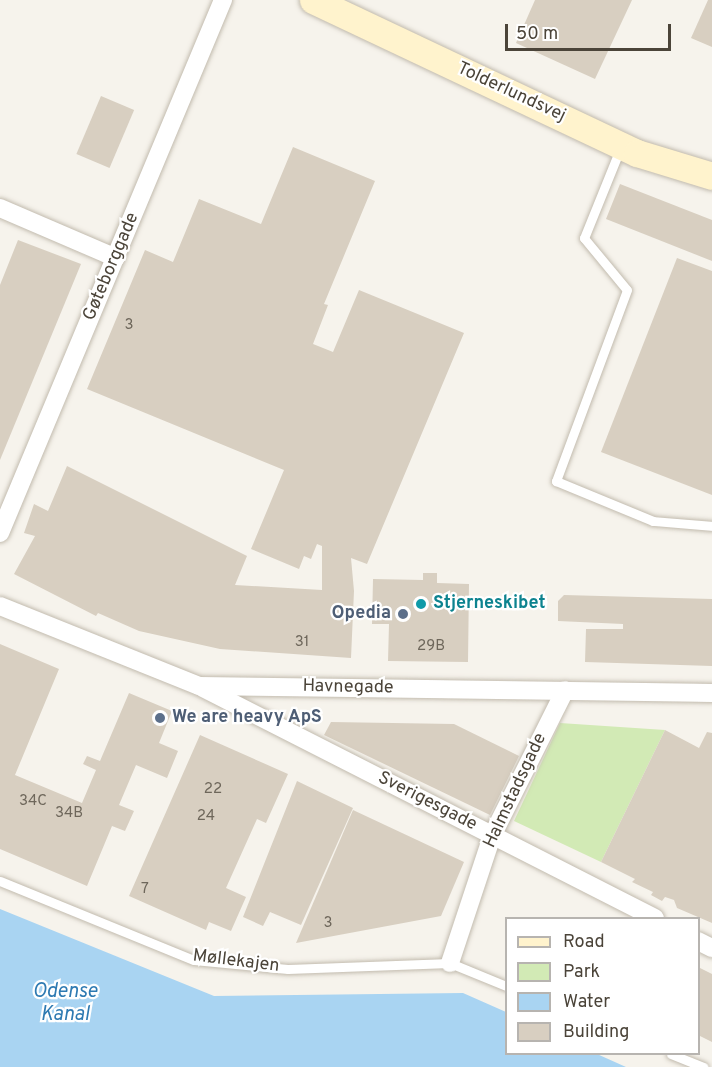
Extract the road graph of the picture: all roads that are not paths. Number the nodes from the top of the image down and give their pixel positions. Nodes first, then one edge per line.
1 (223, 0) edge
2 (314, 0) edge
3 (621, 146) junction
4 (712, 176) edge
5 (0, 208) edge
6 (116, 258) junction
7 (712, 526) edge
8 (0, 533) edge
9 (0, 606) edge
10 (198, 686) junction
11 (565, 690) junction
12 (712, 693) edge
13 (492, 836) junction
14 (0, 881) edge
15 (653, 917) edge
16 (450, 963) junction
17 (505, 986) edge
18 (676, 1055) edge
19 (704, 1067) edge

1 - 6 street, Gøteborggade
2 - 3 street, Tolderlundsvej
3 - 4 street, Tolderlundsvej
3 - 7 lane
5 - 6 street
6 - 8 street, Gøteborggade
9 - 10 street, Havnegade
10 - 11 street, Havnegade
10 - 13 street, Sverigesgade
11 - 12 street, Havnegade
11 - 13 street, Halmstadsgade
13 - 15 street, Sverigesgade
13 - 16 street, Halmstadsgade
14 - 16 lane, Møllekajen
16 - 17 lane
18 - 19 lane

